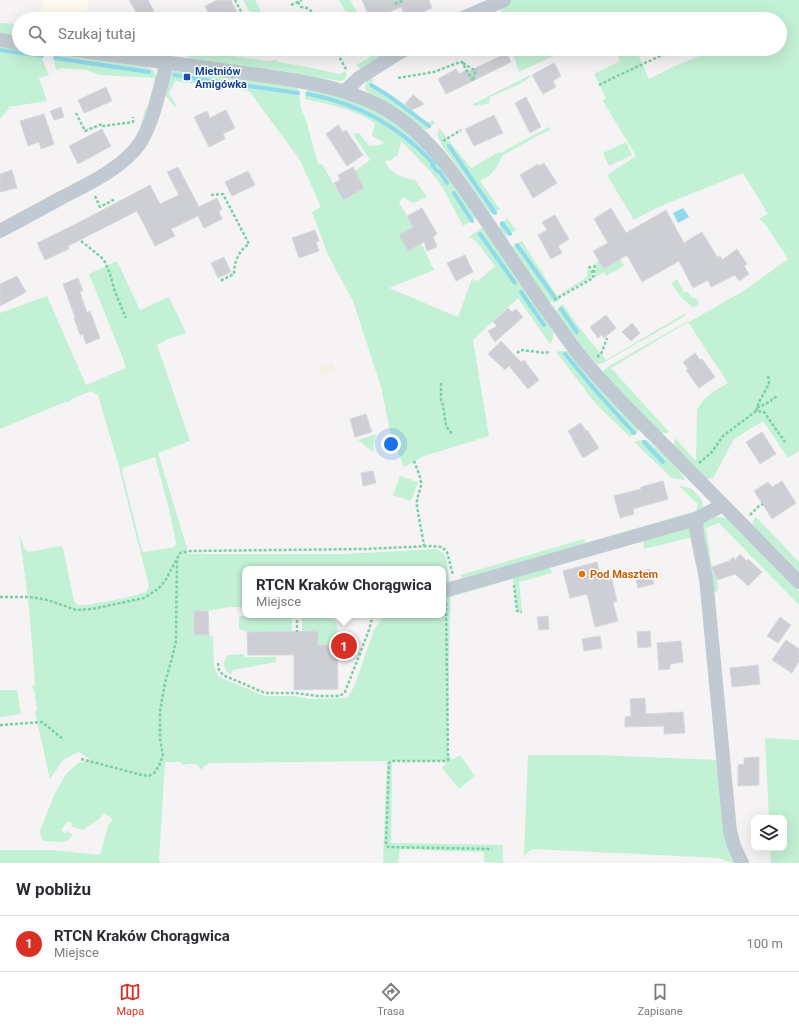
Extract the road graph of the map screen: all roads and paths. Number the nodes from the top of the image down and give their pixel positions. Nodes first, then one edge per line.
1 (236, 0) edge
2 (302, 0) edge
3 (404, 0) edge
4 (504, 0) edge
5 (298, 2) junction
6 (395, 4) dead end
7 (291, 5) dead end
8 (242, 12) edge
9 (312, 12) edge
10 (477, 12) edge
11 (0, 40) edge
12 (12, 42) edge
13 (121, 56) edge
14 (338, 56) edge
15 (394, 56) edge
16 (660, 56) edge
17 (167, 62) junction
18 (462, 62) junction
19 (347, 70) dead end
20 (474, 70) junction
21 (468, 73) junction
22 (398, 78) dead end
23 (599, 85) dead end
24 (345, 91) junction
25 (76, 113) dead end
26 (133, 117) dead end
27 (461, 130) dead end
28 (447, 138) dead end
29 (211, 195) dead end
30 (115, 199) dead end
31 (97, 200) dead end
32 (0, 231) edge
33 (81, 241) dead end
34 (595, 263) dead end
35 (589, 266) dead end
36 (593, 273) junction
37 (220, 281) dead end
38 (558, 298) dead end
39 (126, 318) dead end
40 (607, 338) dead end
41 (550, 351) dead end
42 (517, 353) dead end
43 (601, 354) dead end
44 (768, 375) dead end
45 (441, 383) dead end
46 (778, 396) dead end
47 (756, 410) junction
48 (452, 434) dead end
49 (785, 442) dead end
50 (414, 461) dead end
51 (690, 471) junction
52 (763, 504) dead end
53 (723, 505) junction
54 (752, 513) dead end
55 (696, 519) junction
56 (424, 546) junction
57 (177, 558) junction
58 (514, 571) junction
59 (799, 582) edge
60 (448, 589) edge
61 (0, 597) edge
62 (522, 612) dead end
63 (297, 618) edge
64 (372, 618) edge
65 (297, 632) dead end
66 (218, 663) dead end
67 (0, 725) edge
68 (64, 740) dead end
69 (81, 759) dead end
70 (492, 849) dead end
71 (742, 863) edge

1 - 8 path
2 - 5 path
3 - 6 path
4 - 10 street
5 - 7 path
5 - 9 path
11 - 12 street
13 - 17 street
14 - 19 path
15 - 24 street
16 - 23 path
17 - 24 street
17 - 32 street
18 - 20 path
18 - 21 path
18 - 22 path
20 - 21 path
20 - 21 path
24 - 51 street
25 - 26 path
27 - 28 path
29 - 37 path
30 - 31 path
33 - 39 path
34 - 36 path
35 - 36 path
36 - 38 path
40 - 43 path
41 - 42 path
44 - 47 path
45 - 48 path
46 - 47 path
47 - 49 path
47 - 51 path
50 - 56 path
51 - 53 street
52 - 54 path
53 - 55 street
53 - 59 street
55 - 58 street
55 - 71 street
56 - 57 path
56 - 60 path
57 - 61 path
57 - 69 path
58 - 60 street
58 - 62 path
60 - 70 path
63 - 65 path
64 - 66 path
67 - 68 path

